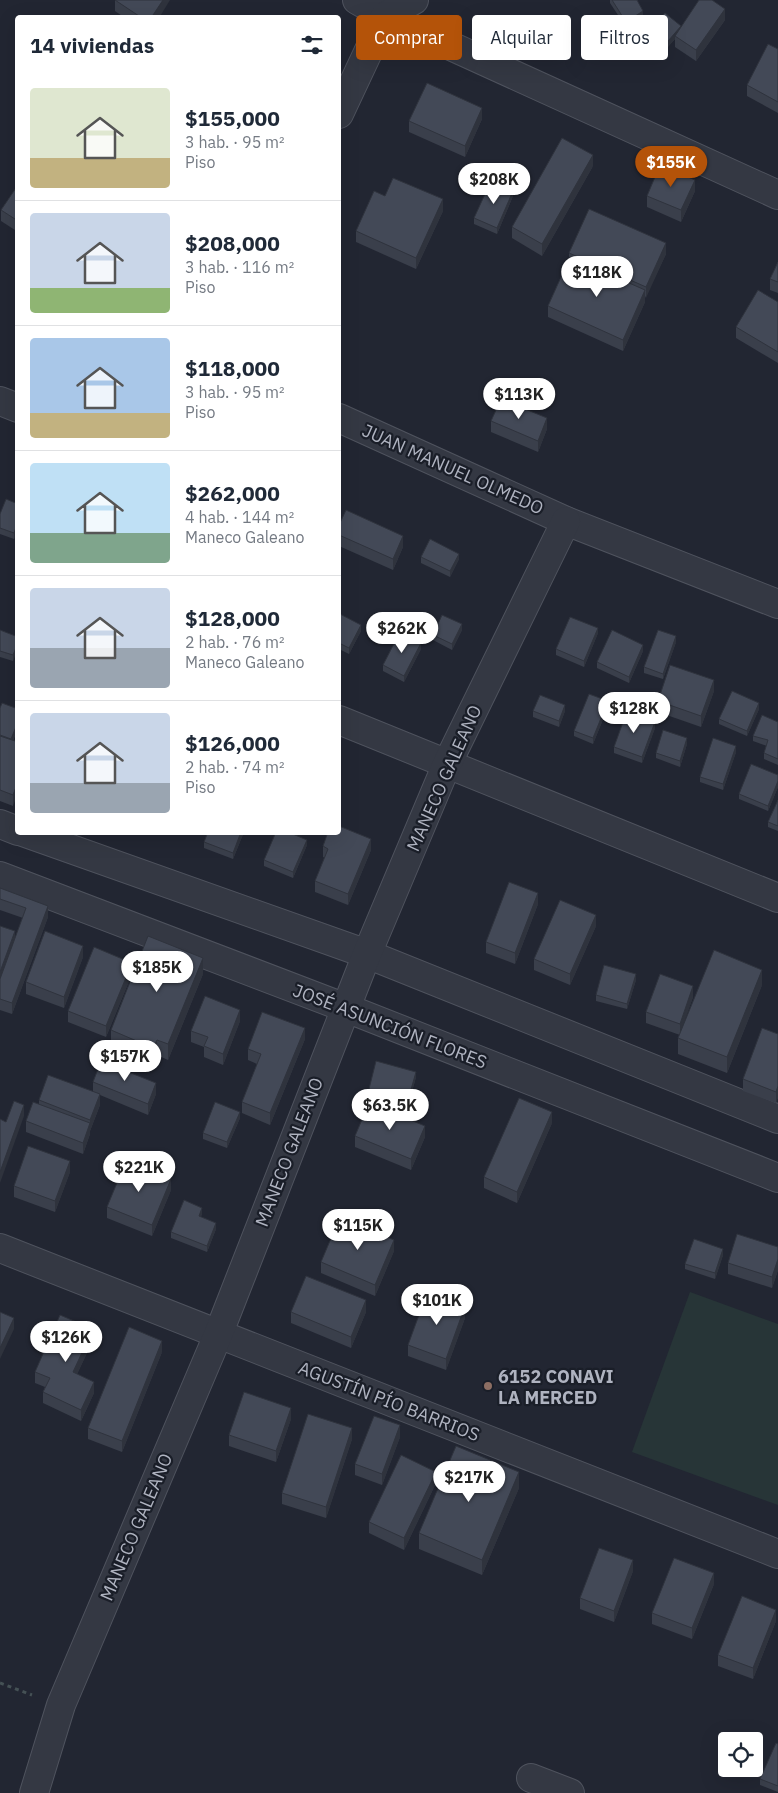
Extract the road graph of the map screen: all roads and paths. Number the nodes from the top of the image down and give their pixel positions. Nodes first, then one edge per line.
1 (357, 0) edge
2 (414, 0) edge
3 (383, 15) edge
4 (387, 15) edge
5 (462, 51) edge
6 (364, 60) edge
7 (341, 110) edge
8 (778, 195) edge
9 (0, 401) edge
10 (15, 407) edge
11 (341, 419) edge
12 (566, 521) junction
13 (778, 604) edge
14 (341, 721) edge
15 (447, 764) junction
16 (0, 824) edge
17 (15, 830) edge
18 (31, 835) edge
19 (0, 876) edge
20 (778, 898) edge
21 (367, 954) junction
22 (346, 1008) junction
23 (778, 1119) edge
24 (778, 1178) edge
25 (0, 1248) edge
26 (218, 1334) junction
27 (778, 1554) edge
28 (531, 1778) dead end
29 (34, 1793) edge
30 (570, 1793) edge

1 - 3 street
2 - 4 street
5 - 8 street
6 - 7 street
9 - 10 street
11 - 12 street, JUAN MANUEL OLMEDO
12 - 13 street, JUAN MANUEL OLMEDO
12 - 15 street, MANECO GALEANO
14 - 15 street
15 - 20 street
15 - 21 street, MANECO GALEANO
16 - 17 street
18 - 21 street
19 - 22 street, JOSÉ ASUNCIÓN FLORES
21 - 22 street, MANECO GALEANO
21 - 23 street
22 - 24 street, JOSÉ ASUNCIÓN FLORES
22 - 26 street, MANECO GALEANO
25 - 26 street, AGUSTÍN PÍO BARRIOS
26 - 27 street, AGUSTÍN PÍO BARRIOS
26 - 29 street, MANECO GALEANO
28 - 30 street

